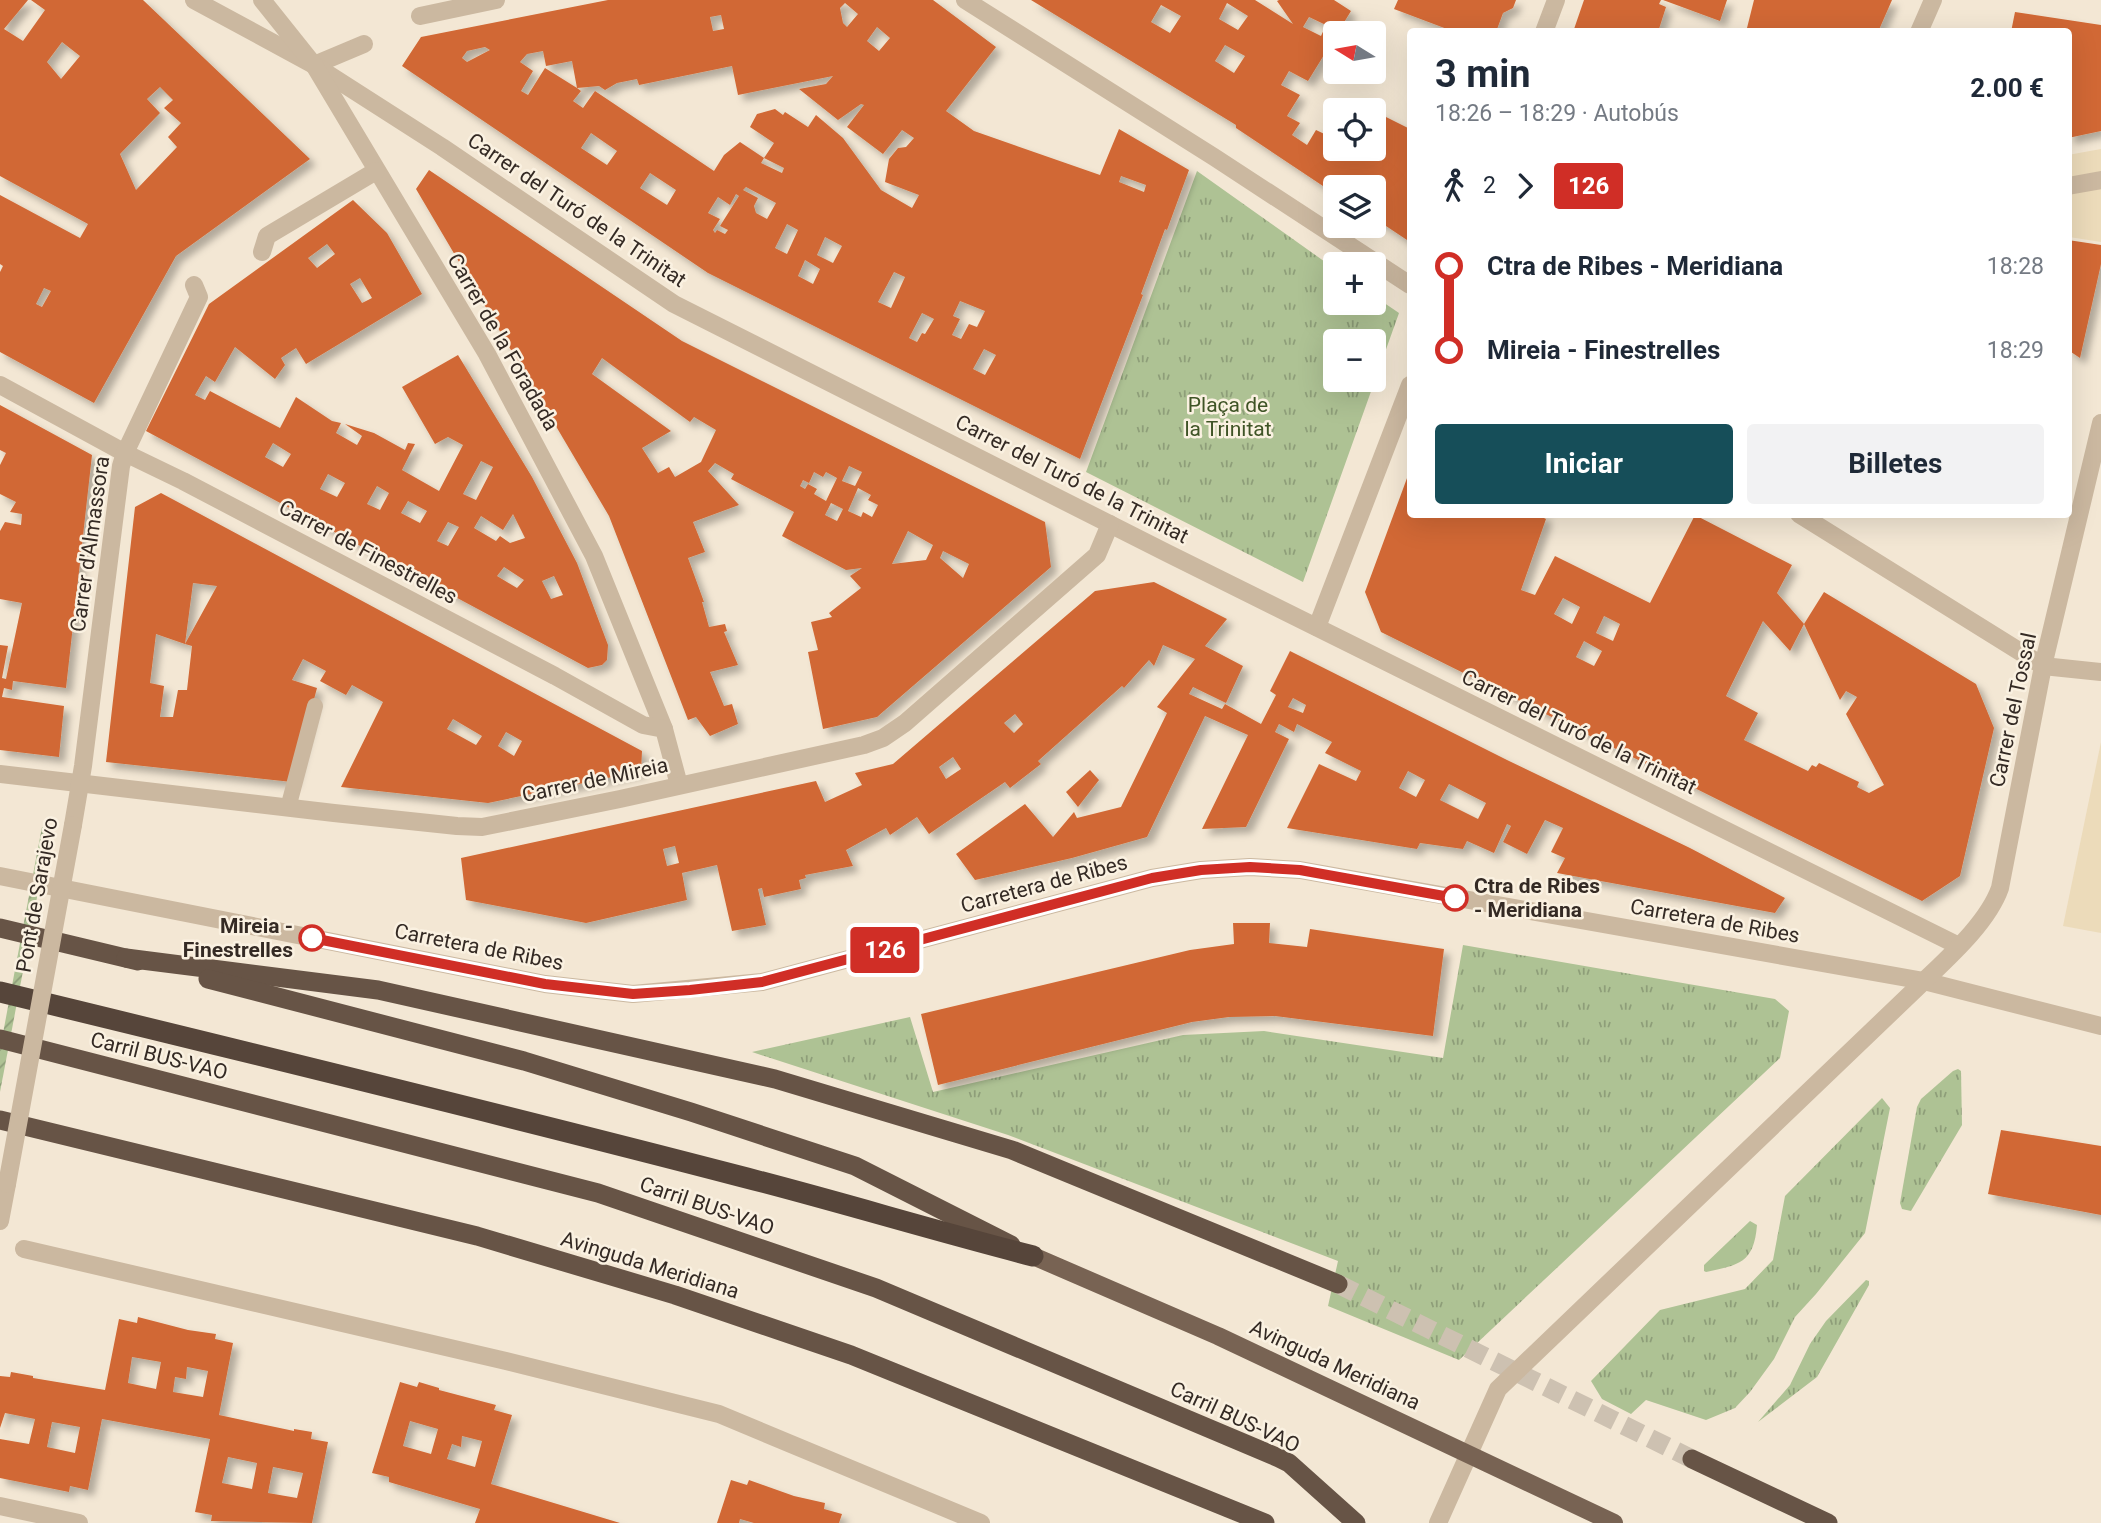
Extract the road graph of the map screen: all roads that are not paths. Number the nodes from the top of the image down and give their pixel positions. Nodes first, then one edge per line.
1 (194, 0) edge
2 (262, 0) edge
3 (496, 0) edge
4 (965, 0) edge
5 (1556, 0) edge
6 (1933, 0) edge
7 (423, 12) dead end
8 (1546, 28) edge
9 (1921, 28) edge
10 (360, 42) dead end
11 (314, 65) junction
12 (376, 171) junction
13 (2101, 180) edge
14 (2072, 185) edge
15 (261, 242) dead end
16 (1407, 283) edge
17 (197, 291) dead end
18 (0, 385) edge
19 (1407, 393) edge
20 (2101, 423) edge
21 (125, 453) junction
22 (1805, 518) edge
23 (1110, 524) junction
24 (1317, 627) junction
25 (2043, 666) junction
26 (2101, 672) edge
27 (315, 706) dead end
28 (664, 729) junction
29 (0, 774) edge
30 (80, 784) junction
31 (679, 785) junction
32 (288, 808) junction
33 (0, 876) edge
34 (0, 928) edge
35 (1959, 946) junction
36 (127, 958) junction
37 (1924, 981) junction
38 (0, 992) edge
39 (2101, 1026) edge
40 (0, 1039) edge
41 (0, 1120) edge
42 (0, 1221) edge
43 (24, 1250) dead end
44 (1034, 1256) junction
45 (1338, 1284) tunnel mouth
46 (1469, 1454) junction
47 (1692, 1459) tunnel mouth
48 (0, 1506) edge
49 (79, 1523) edge
50 (981, 1523) edge
51 (1265, 1523) edge
52 (1356, 1523) edge
53 (1438, 1523) edge
54 (1614, 1523) edge
55 (1828, 1523) edge

1 - 11 street, Carrer del Turó de la Trinitat
2 - 11 street, Carrer de la Foradada
3 - 7 street
4 - 16 street
5 - 8 street
6 - 9 street
10 - 11 street
11 - 12 street, Carrer de la Foradada
11 - 23 street, Carrer del Turó de la Trinitat
12 - 15 street
12 - 28 street, Carrer de la Foradada
13 - 14 street
17 - 21 street, Carrer d'Almassora
18 - 21 street, Carrer de Finestrelles
19 - 24 street
20 - 25 street, Carrer del Tossal
21 - 28 street, Carrer de Finestrelles
21 - 30 street, Carrer d'Almassora
22 - 25 street
23 - 24 street, Carrer del Turó de la Trinitat
23 - 31 street, Carrer de Mireia
24 - 35 street, Carrer del Turó de la Trinitat
25 - 26 street
25 - 35 street, Carrer del Tossal
27 - 32 lane
28 - 31 street
29 - 30 street, Carrer de Mireia
30 - 32 street, Carrer de Mireia
30 - 42 street, Pont de Sarajevo, bridge
31 - 32 street, Carrer de Mireia
33 - 37 street, Carretera de Ribes
34 - 36 highway
35 - 37 street, Carrer del Tossal
36 - 44 highway
36 - 45 highway
37 - 39 street, Carretera de Ribes
37 - 46 street, Carrer del Tossal
38 - 44 highway
40 - 52 highway, Carril BUS-VAO
41 - 51 highway, Avinguda Meridiana
43 - 50 street
44 - 46 main road, Avinguda Meridiana
46 - 53 street, Carrer del Tossal
46 - 54 main road, Avinguda Meridiana
47 - 55 highway
48 - 49 street

